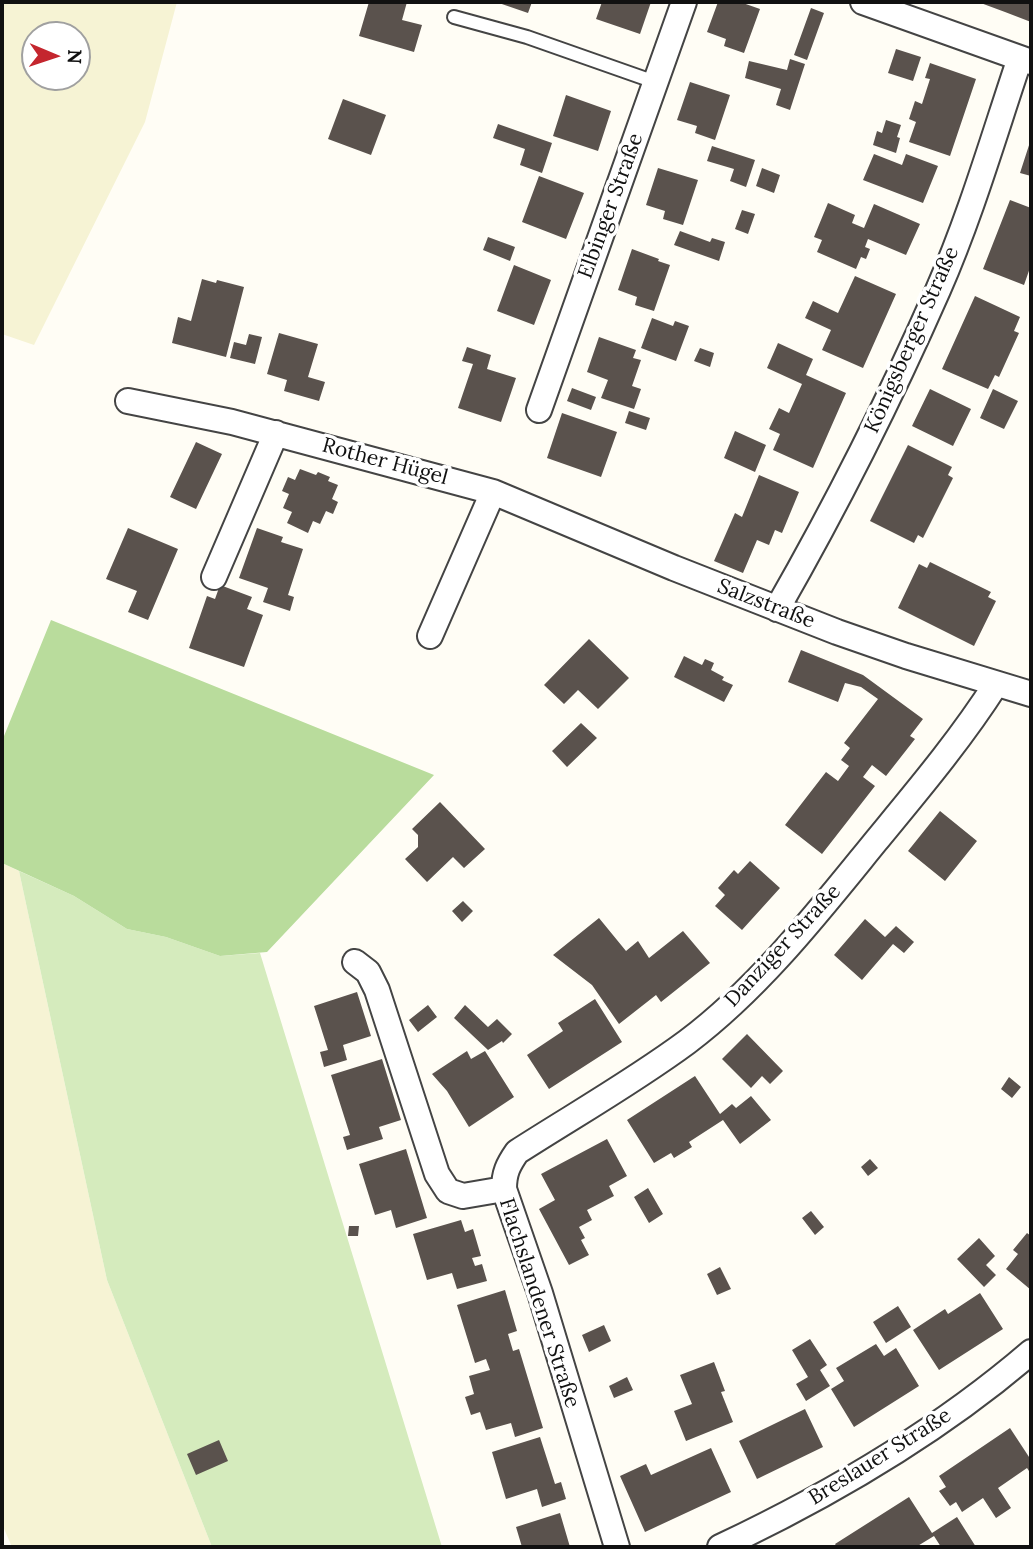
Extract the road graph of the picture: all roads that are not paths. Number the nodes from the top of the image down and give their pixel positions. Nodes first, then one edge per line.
1 (684, 2) edge
2 (863, 2) edge
3 (454, 17) dead end
4 (1026, 60) edge
5 (655, 82) junction
6 (128, 401) dead end
7 (539, 410) dead end
8 (276, 433) junction
9 (500, 494) junction
10 (214, 577) dead end
11 (777, 609) junction
12 (430, 636) dead end
13 (996, 684) junction
14 (1031, 694) edge
15 (355, 962) dead end
16 (504, 1189) junction
17 (1031, 1352) edge
18 (617, 1547) edge
19 (720, 1547) edge

1 - 5 street, Elbinger Straße
2 - 4 street
3 - 5 lane
4 - 11 street, Königsberger Straße
5 - 7 street, Elbinger Straße
6 - 8 street, Rother Hügel
8 - 9 street, Rother Hügel
8 - 10 street
9 - 11 street, Salzstraße
9 - 12 street
11 - 13 street, Salzstraße
13 - 14 street, Salzstraße
13 - 16 street, Danziger Straße
15 - 16 street, Flachslandener Straße
16 - 18 street, Flachslandener Straße
17 - 19 street, Breslauer Straße

